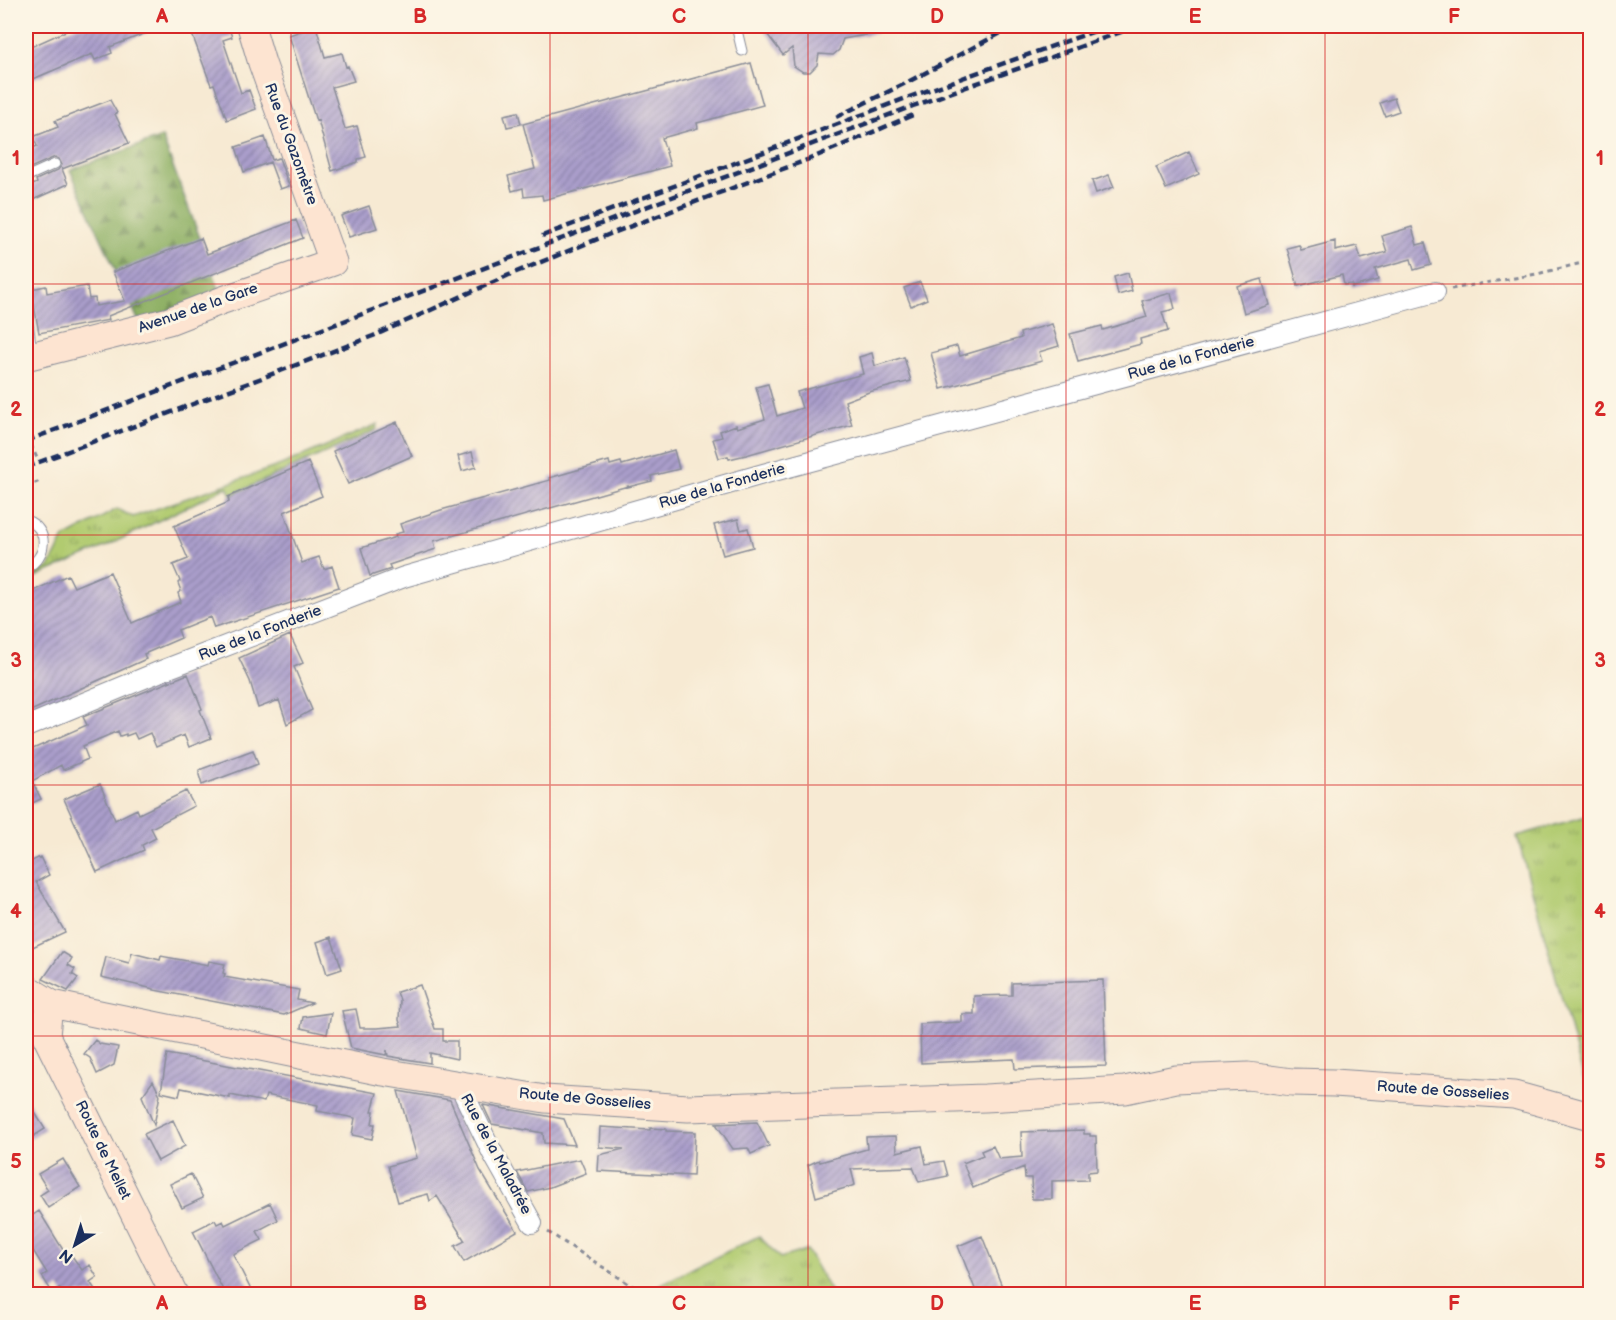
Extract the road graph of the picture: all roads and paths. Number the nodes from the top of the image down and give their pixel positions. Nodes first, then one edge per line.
1 (251, 26) edge
2 (736, 26) edge
3 (742, 51) dead end
4 (55, 164) dead end
5 (26, 177) edge
6 (1590, 261) edge
7 (333, 262) joint
8 (1435, 292) joint
9 (26, 303) edge
10 (29, 356) edge
11 (32, 445) dead end
12 (34, 451) junction
13 (26, 454) edge
14 (37, 458) dead end
15 (42, 480) dead end
16 (26, 487) edge
17 (26, 520) edge
18 (26, 567) edge
19 (26, 727) edge
20 (26, 988) edge
21 (52, 1004) junction
22 (459, 1084) junction
23 (1590, 1116) edge
24 (532, 1223) joint
25 (174, 1294) edge
26 (645, 1294) edge

1 - 7 main road, Rue du Gazomètre
2 - 3 lane
4 - 5 lane
6 - 8 path
7 - 10 main road, Avenue de la Gare
8 - 19 street, Rue de la Fonderie
9 - 10 lane
11 - 12 path
12 - 13 path
12 - 14 path
15 - 16 path
17 - 18 lane
20 - 21 main road, Route de Gosselies
21 - 22 main road, Route de Gosselies
21 - 25 main road, Route de Mellet
22 - 23 main road, Route de Gosselies
22 - 24 street, Rue de la Maladrée
24 - 26 path

